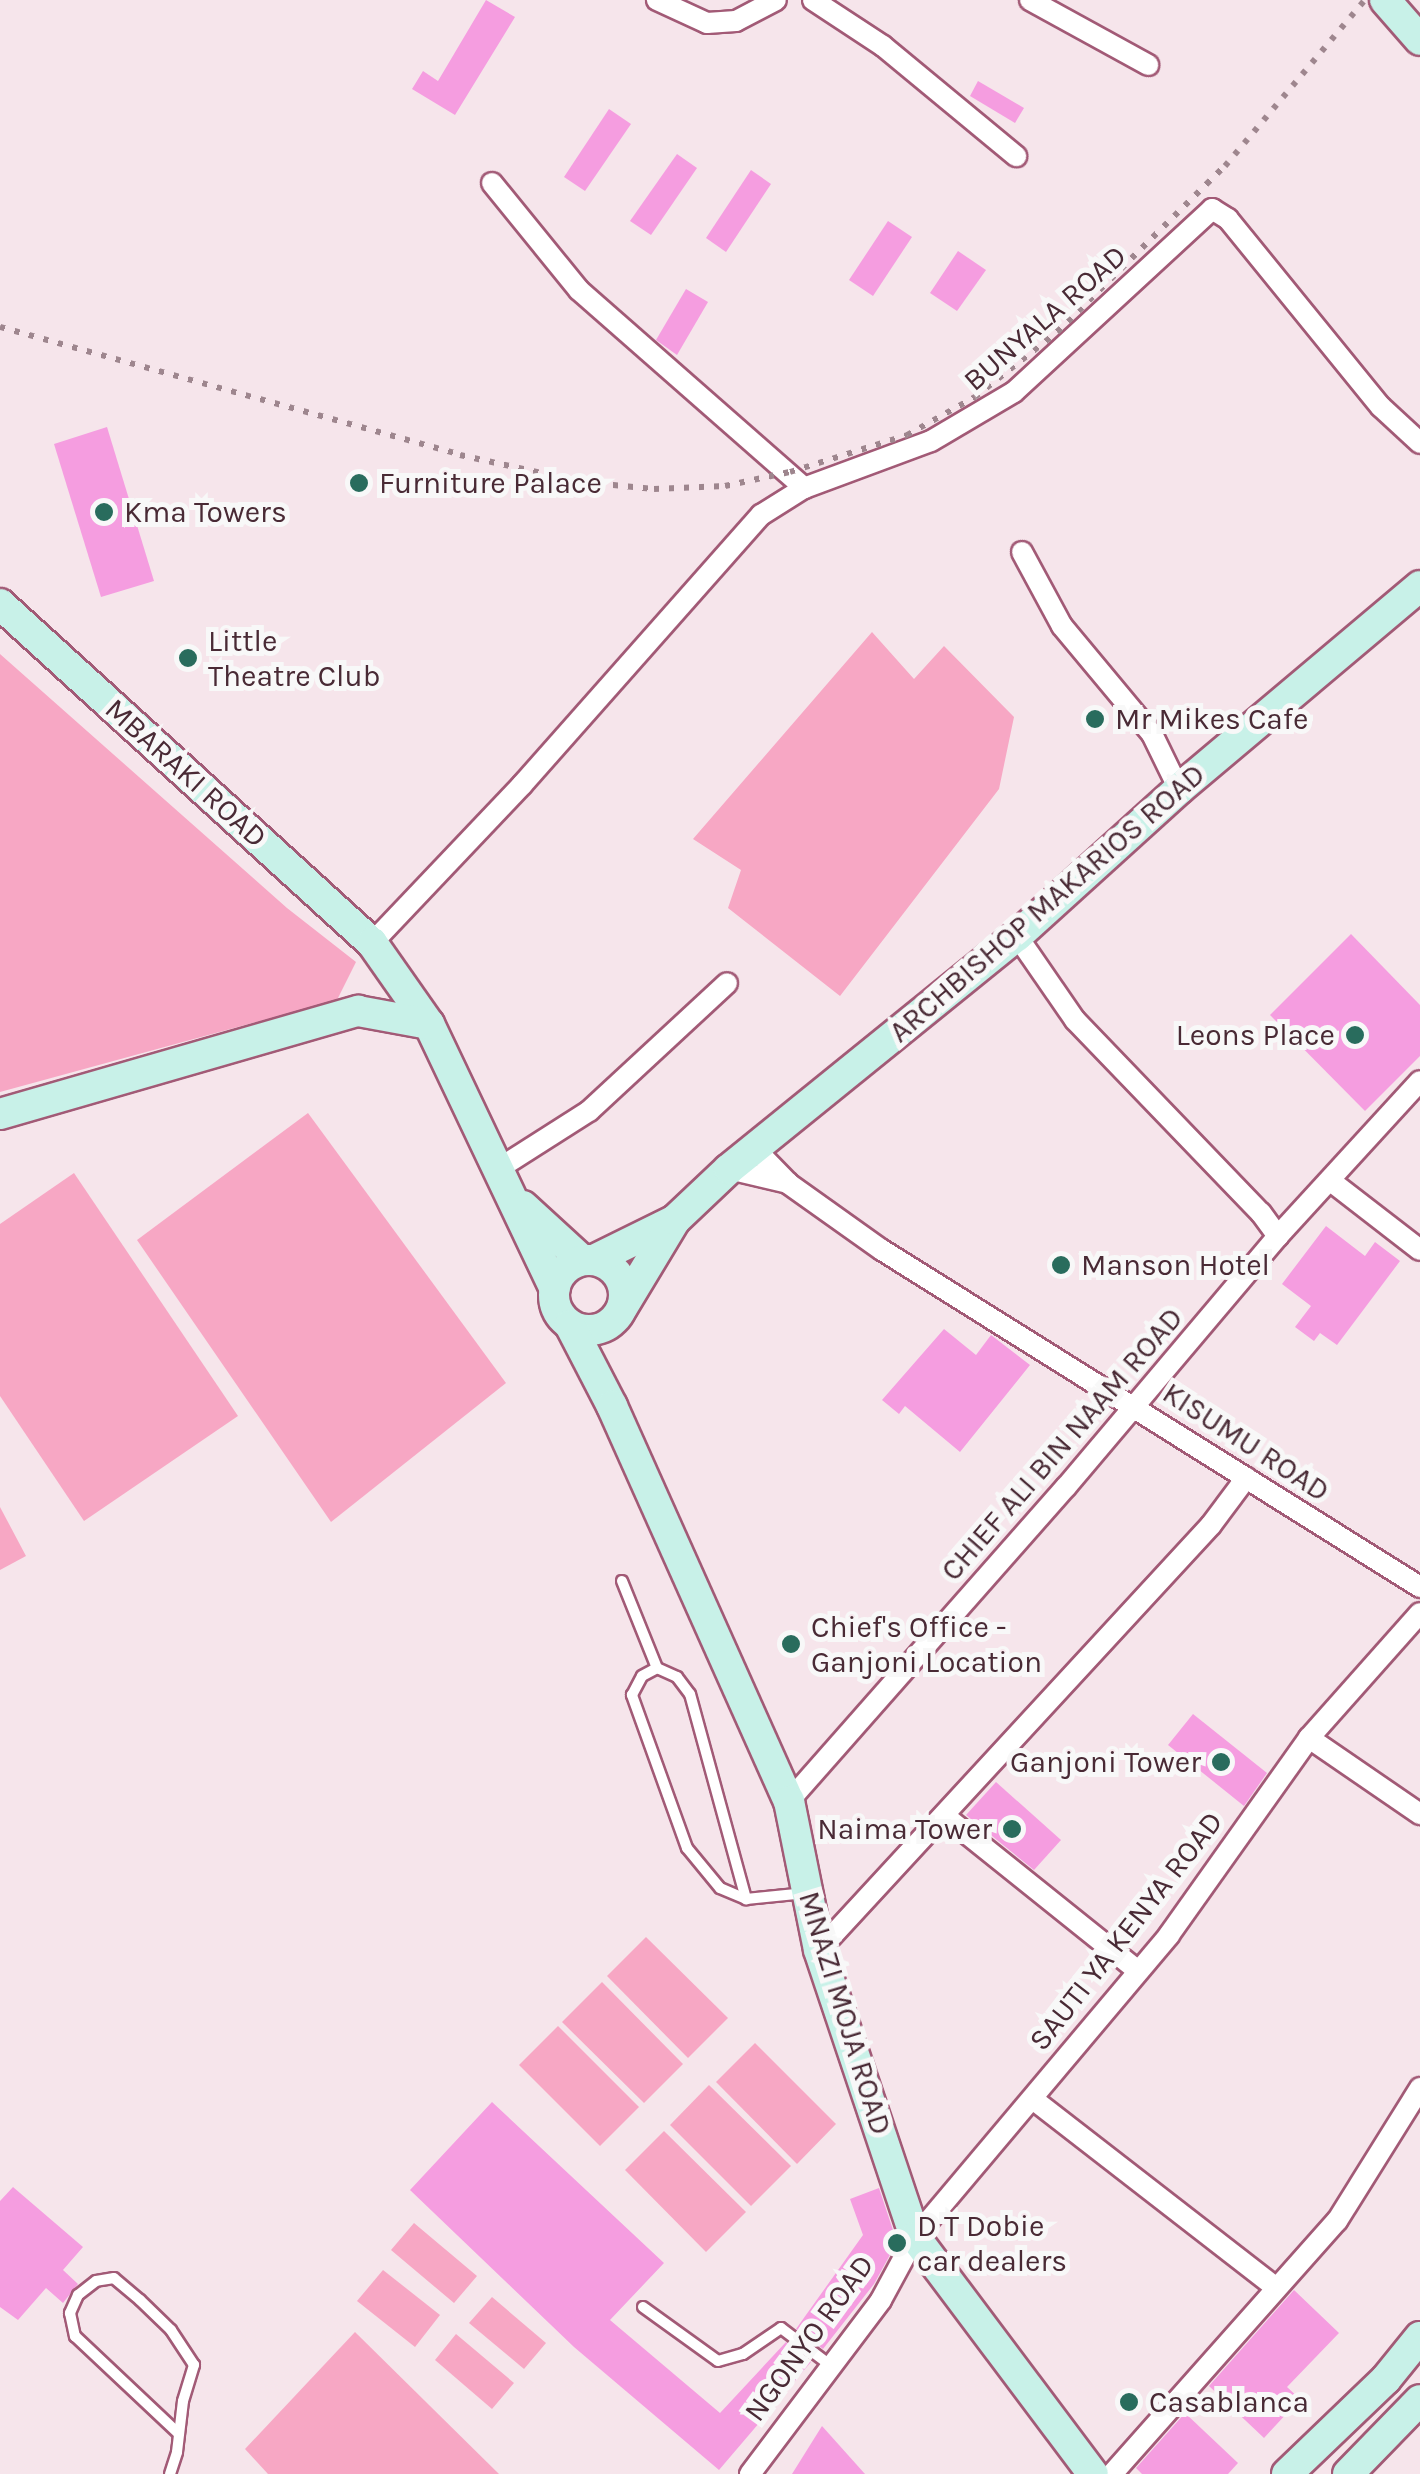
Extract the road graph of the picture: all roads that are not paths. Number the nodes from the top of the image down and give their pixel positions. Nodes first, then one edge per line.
1 (657, 0) edge
2 (776, 0) edge
3 (813, 0) edge
4 (1030, 0) edge
5 (1384, 0) edge
6 (1420, 40) edge
7 (1148, 65) dead end
8 (1016, 156) dead end
9 (492, 184) dead end
10 (1420, 443) edge
11 (804, 488) junction
12 (1022, 552) dead end
13 (1418, 592) edge
14 (0, 604) edge
15 (1178, 789) junction
16 (1016, 936) junction
17 (377, 950) junction
18 (726, 983) dead end
19 (358, 1011) junction
20 (429, 1024) junction
21 (1420, 1082) edge
22 (0, 1114) edge
23 (754, 1148) junction
24 (729, 1169) junction
25 (504, 1181) junction
26 (1332, 1182) junction
27 (790, 1184) junction
28 (675, 1220) junction
29 (1278, 1236) junction
30 (1420, 1250) edge
31 (588, 1260) junction
32 (554, 1288) junction
33 (616, 1316) junction
34 (570, 1325) junction
35 (612, 1406) junction
36 (1134, 1406) junction
37 (1246, 1478) junction
38 (622, 1582) dead end
39 (1420, 1587) edge
40 (1420, 1613) edge
41 (657, 1668) junction
42 (1309, 1738) junction
43 (789, 1801) junction
44 (1420, 1814) edge
45 (946, 1818) junction
46 (808, 1893) junction
47 (746, 1899) junction
48 (820, 1950) junction
49 (1137, 1970) junction
50 (1420, 2088) edge
51 (1034, 2100) junction
52 (914, 2236) junction
53 (1276, 2288) junction
54 (642, 2308) dead end
55 (1420, 2337) edge
56 (830, 2365) junction
57 (1420, 2400) edge
58 (178, 2433) junction
59 (170, 2474) edge
60 (750, 2474) edge
61 (1093, 2474) edge
62 (1112, 2474) edge
63 (1287, 2474) edge
64 (1348, 2474) edge

1 - 2 street
3 - 8 street
4 - 7 street
5 - 6 main road
9 - 11 street
10 - 11 street, BUNYALA ROAD
11 - 17 street, BUNYALA ROAD
12 - 15 street
13 - 15 main road, ARCHBISHOP MAKARIOS ROAD
14 - 17 main road, MBARAKI ROAD
15 - 16 main road, ARCHBISHOP MAKARIOS ROAD
16 - 23 main road, ARCHBISHOP MAKARIOS ROAD
16 - 29 street
17 - 19 main road
17 - 20 main road
18 - 25 street
19 - 20 main road
19 - 22 main road
20 - 25 main road
21 - 26 street, CHIEF ALI BIN NAAM ROAD
23 - 24 main road, ARCHBISHOP MAKARIOS ROAD
23 - 27 street, KISUMU ROAD
24 - 27 street, KISUMU ROAD
24 - 28 main road, ARCHBISHOP MAKARIOS ROAD
25 - 31 main road
25 - 32 main road
26 - 29 street, CHIEF ALI BIN NAAM ROAD
26 - 30 street
27 - 36 street, KISUMU ROAD
28 - 31 main road
28 - 33 main road
29 - 36 street, CHIEF ALI BIN NAAM ROAD
31 - 32 main road
31 - 33 main road
32 - 34 main road
33 - 34 main road
33 - 35 main road
34 - 35 main road, MNAZI MOJA ROAD
35 - 43 main road, MNAZI MOJA ROAD
36 - 37 street, KISUMU ROAD
36 - 43 street, CHIEF ALI BIN NAAM ROAD
37 - 39 street, KISUMU ROAD
37 - 45 street
38 - 41 lane
40 - 42 street, SAUTI YA KENYA ROAD
41 - 47 lane
41 - 47 lane
42 - 44 street
42 - 49 street, SAUTI YA KENYA ROAD
43 - 46 main road, MNAZI MOJA ROAD
45 - 48 street
45 - 49 street
46 - 47 lane
46 - 48 main road, MNAZI MOJA ROAD
48 - 52 main road, MNAZI MOJA ROAD
49 - 51 street, SAUTI YA KENYA ROAD
50 - 53 street
51 - 52 street, SAUTI YA KENYA ROAD
51 - 53 street
52 - 56 street, NGONYO ROAD
52 - 61 main road, MNAZI MOJA ROAD
53 - 62 street
54 - 56 lane
55 - 63 main road
56 - 60 street, NGONYO ROAD
57 - 64 main road
58 - 58 lane
58 - 59 lane

